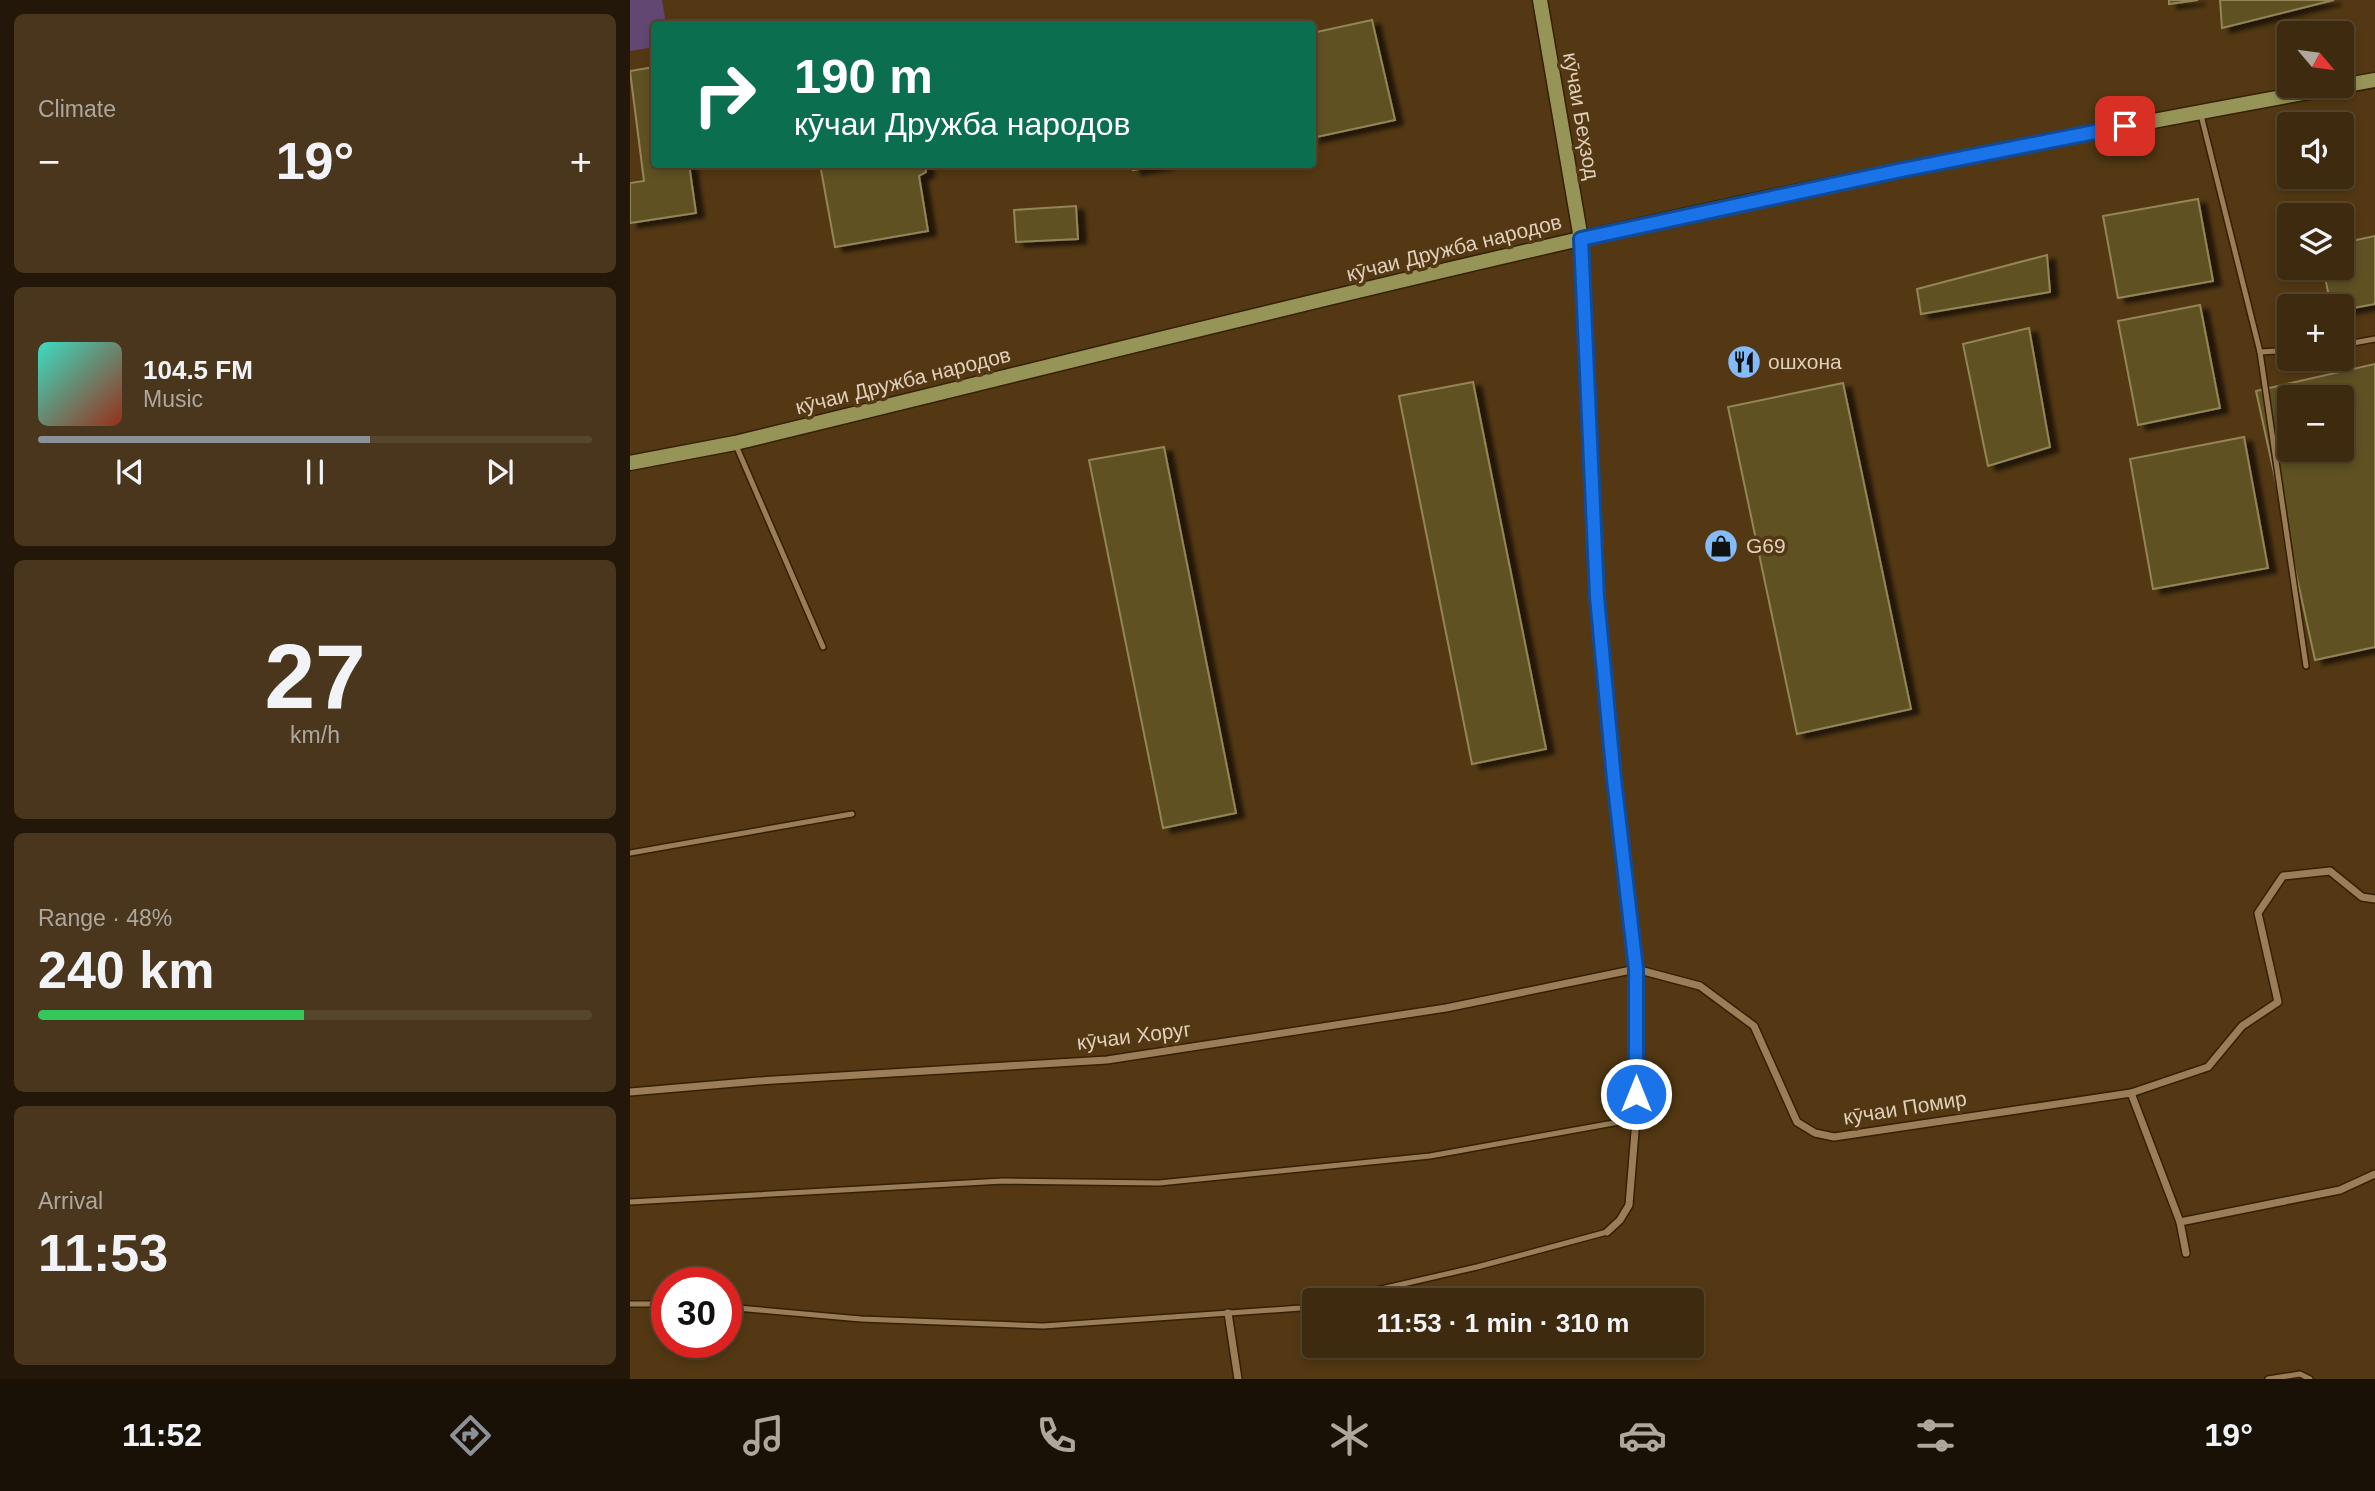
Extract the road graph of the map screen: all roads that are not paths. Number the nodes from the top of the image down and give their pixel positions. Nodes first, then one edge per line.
1 (1540, 0) edge
2 (2375, 80) edge
3 (2201, 111) junction
4 (1581, 239) junction
5 (2375, 339) edge
6 (2354, 343) edge
7 (2277, 351) edge
8 (2260, 352) junction
9 (735, 443) junction
10 (630, 463) edge
11 (824, 647) dead end
12 (2306, 666) dead end
13 (852, 814) dead end
14 (630, 853) edge
15 (2375, 899) edge
16 (1636, 969) junction
17 (630, 1092) edge
18 (2131, 1093) junction
19 (1636, 1119) junction
20 (2375, 1174) edge
21 (630, 1202) edge
22 (2180, 1222) junction
23 (1607, 1232) joint
24 (2186, 1253) dead end
25 (1388, 1288) edge
26 (630, 1304) edge
27 (651, 1304) edge
28 (1302, 1306) edge
29 (742, 1308) edge
30 (1228, 1313) junction
31 (1237, 1379) edge
32 (2268, 1379) edge
33 (2310, 1379) edge

1 - 4 main road, кӯчаи Беҳзод
2 - 3 main road, кӯчаи Дружба народов
3 - 4 main road, кӯчаи Дружба народов
3 - 8 lane
4 - 9 main road, кӯчаи Дружба народов
4 - 16 street
5 - 6 lane
7 - 8 lane
8 - 12 lane
9 - 10 main road, кӯчаи Дружба народов
9 - 11 lane
13 - 14 lane
15 - 18 street, кӯчаи Помир
16 - 17 street, кӯчаи Хоруг
16 - 18 street, кӯчаи Помир
16 - 19 street
18 - 22 street
19 - 21 lane
19 - 23 street
20 - 22 street
22 - 24 street
23 - 25 lane
26 - 27 lane
28 - 30 lane
29 - 30 lane
30 - 31 street
32 - 33 lane

